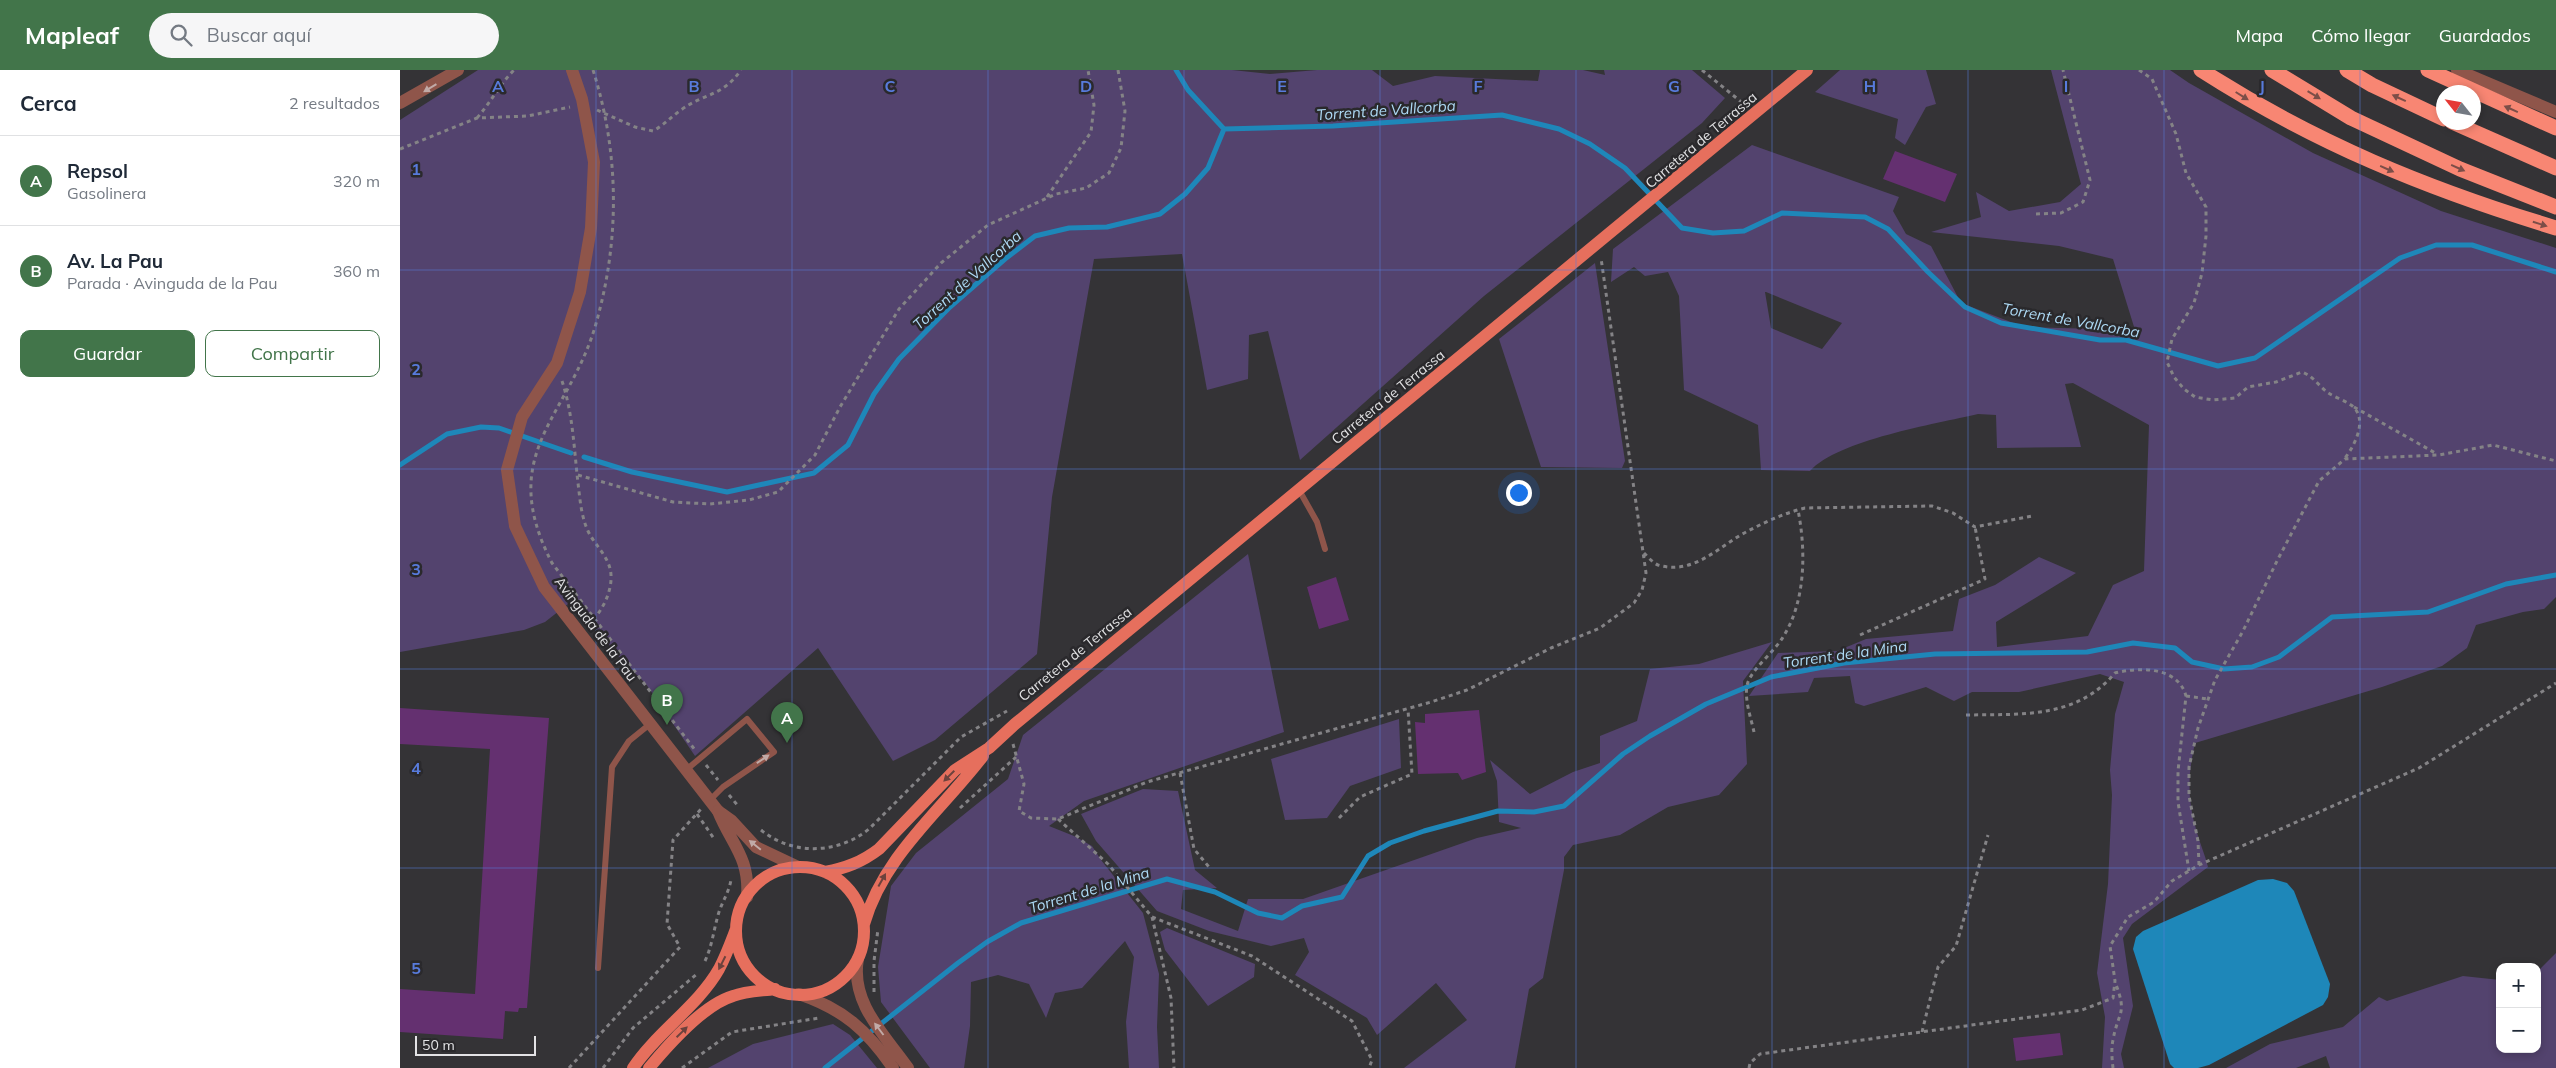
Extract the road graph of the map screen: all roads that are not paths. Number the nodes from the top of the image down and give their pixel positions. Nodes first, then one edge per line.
1 (458, 70) edge
2 (572, 70) edge
3 (1807, 70) edge
4 (2201, 70) edge
5 (2272, 70) edge
6 (2347, 70) edge
7 (2428, 70) edge
8 (2457, 70) edge
9 (400, 103) edge
10 (2556, 112) edge
11 (2436, 115) edge
12 (2556, 128) edge
13 (2470, 130) edge
14 (2556, 168) edge
15 (2556, 207) edge
16 (2556, 228) edge
17 (1299, 490) junction
18 (1325, 549) dead end
19 (650, 724) junction
20 (989, 748) junction
21 (686, 770) junction
22 (710, 800) junction
23 (718, 811) junction
24 (798, 867) junction
25 (824, 872) junction
26 (746, 897) junction
27 (737, 925) junction
28 (864, 925) junction
29 (858, 959) junction
30 (598, 968) dead end
31 (775, 989) junction
32 (800, 994) junction
33 (633, 1068) edge
34 (649, 1068) edge
35 (893, 1068) edge
36 (908, 1068) edge

1 -> 9 street
2 - 19 street, Avinguda de la Pau
3 - 17 main road, Carretera de Terrassa
4 -> 16 highway
5 -> 15 highway
11 -> 6 highway
12 -> 7 highway
8 - 10 street
13 - 14 highway
17 - 18 lane
17 - 20 main road, Carretera de Terrassa
19 - 21 street, Avinguda de la Pau
19 - 30 lane
20 -> 25 main road, Carretera de Terrassa
28 -> 20 main road, Carretera de Terrassa
21 - 22 street, Avinguda de la Pau
22 -> 21 lane
22 - 23 street, Avinguda de la Pau
24 -> 23 street, Avinguda de la Pau
23 - 26 street, Avinguda de la Pau
24 - 25 main road
24 - 26 main road
25 - 28 main road
26 - 27 main road
27 - 31 main road
27 -> 33 main road
28 - 29 main road
29 - 32 main road
36 -> 29 street
31 - 32 main road
34 -> 31 main road
32 - 35 street

